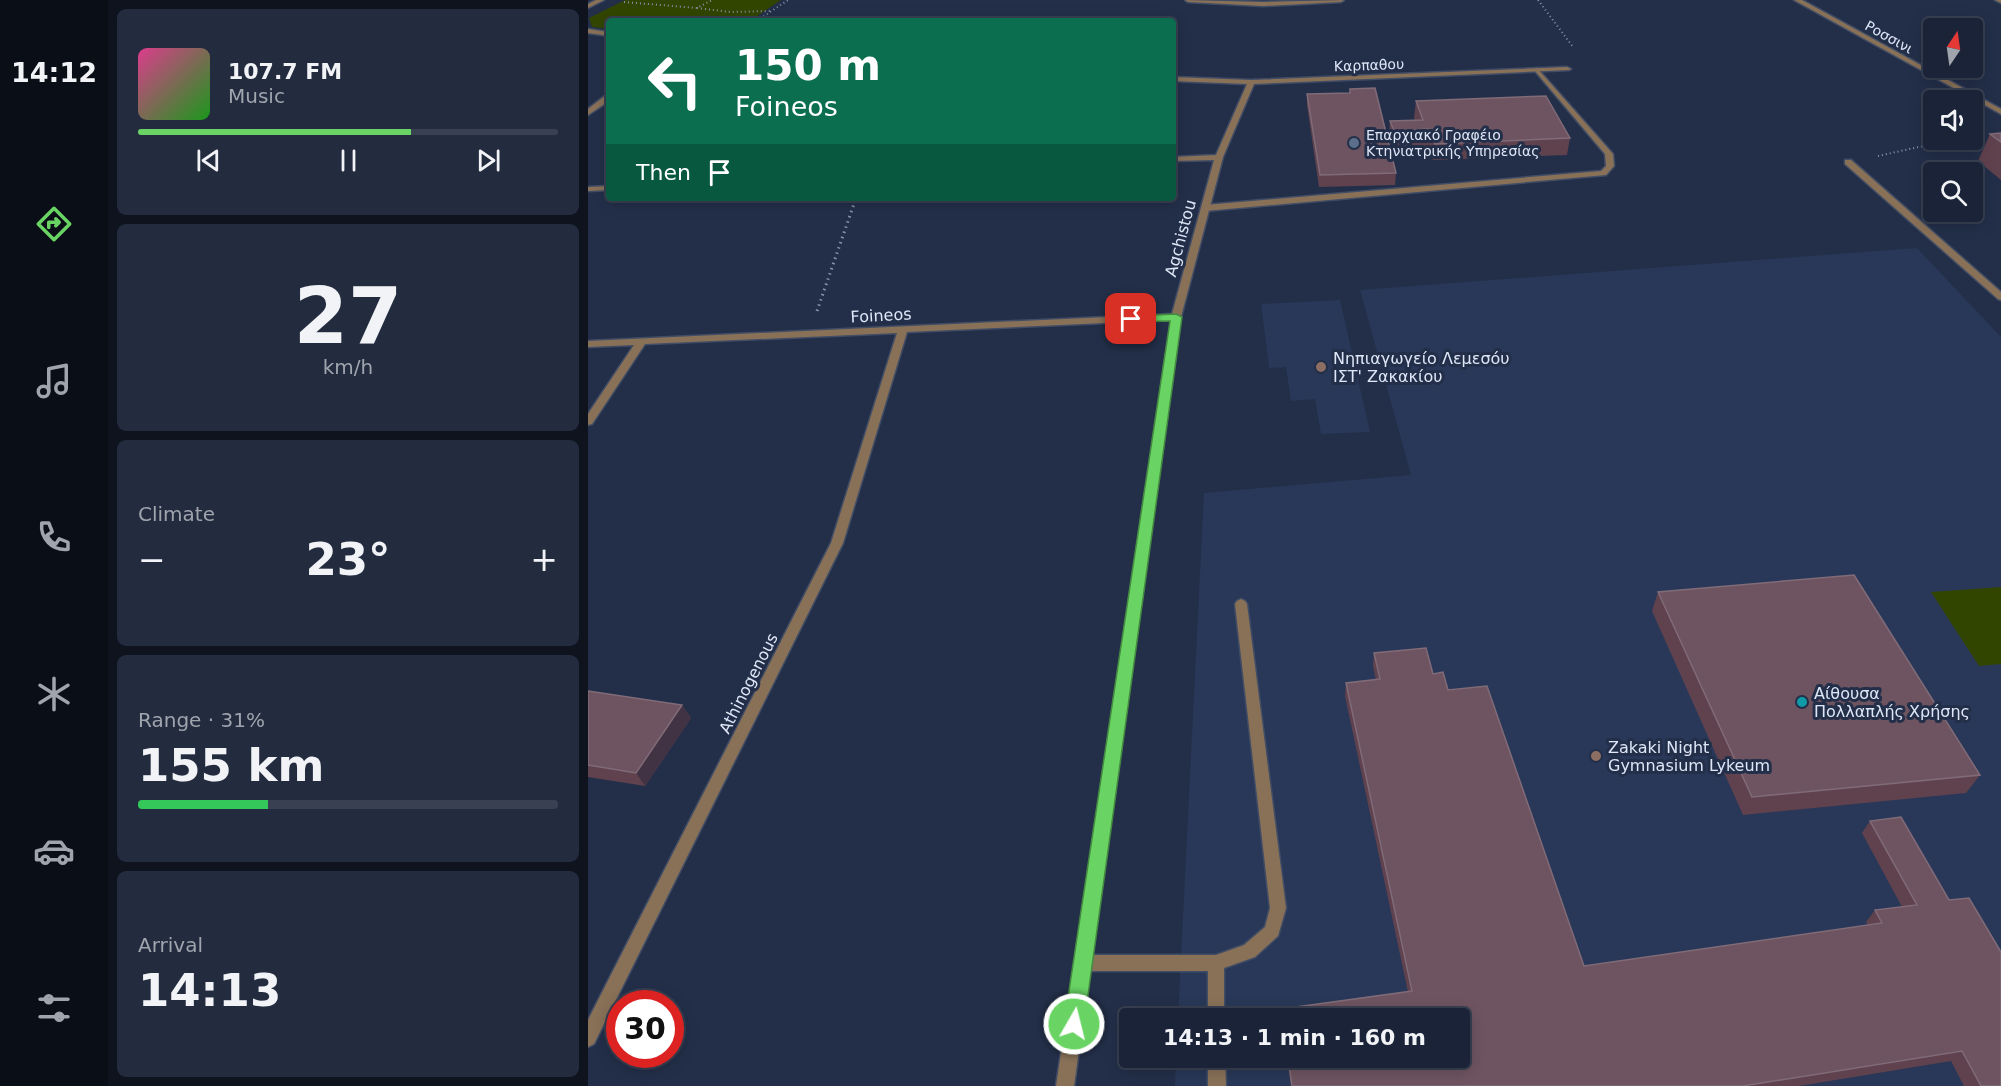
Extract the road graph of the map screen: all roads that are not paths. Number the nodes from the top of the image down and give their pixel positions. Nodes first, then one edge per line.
1 (601, 0) edge
2 (1188, 0) edge
3 (1341, 0) edge
4 (1797, 0) edge
5 (588, 6) edge
6 (588, 32) edge
7 (606, 33) edge
8 (1567, 69) road end
9 (1537, 70) junction
10 (1176, 79) edge
11 (1251, 82) junction
12 (606, 100) edge
13 (2001, 112) edge
14 (588, 113) edge
15 (1219, 157) junction
16 (1176, 159) edge
17 (1848, 162) road end
18 (606, 188) edge
19 (588, 189) edge
20 (1205, 208) junction
21 (2001, 297) edge
22 (1176, 317) junction
23 (903, 329) junction
24 (642, 341) junction
25 (588, 344) edge
26 (588, 422) edge
27 (1241, 604) dead end
28 (1083, 963) junction
29 (1216, 963) junction
30 (1216, 1008) edge
31 (588, 1038) edge
32 (1216, 1068) edge
33 (1065, 1086) edge
34 (1217, 1086) edge

1 - 5 street
2 - 3 street
4 - 13 street, Ροσσινι
6 - 7 street
8 - 9 street, Καρπαθου
9 - 11 street, Καρπαθου
9 - 20 street
10 - 11 street, Καρπαθου
11 - 15 street, Agchistou
12 - 14 street
15 - 16 street
15 - 20 street, Agchistou
17 - 21 street
18 - 19 street
20 - 22 street, Agchistou
22 - 23 street, Foineos
22 - 28 street, Agchistou
23 - 24 street, Foineos
23 - 31 street, Athinogenous
24 - 25 street, Foineos
24 - 26 street
27 - 29 street
28 - 29 street
28 - 33 street, Agchistou
29 - 30 street
32 - 34 street

